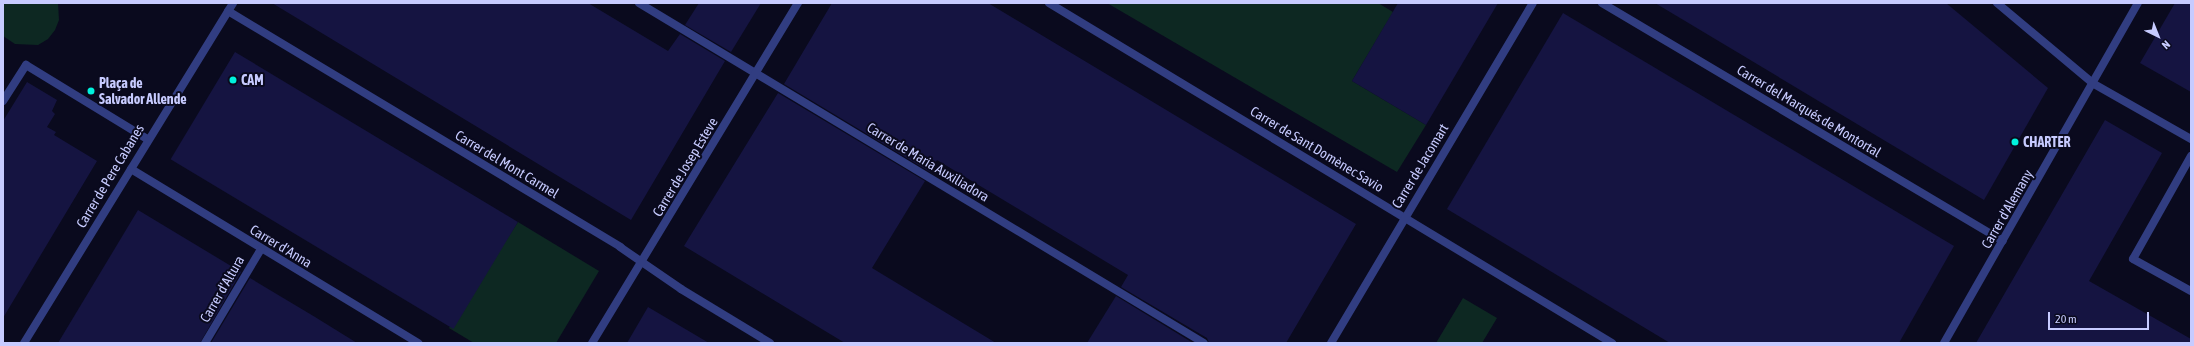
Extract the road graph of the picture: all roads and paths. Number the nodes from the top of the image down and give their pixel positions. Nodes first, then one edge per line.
1 (233, 3) edge
2 (639, 3) edge
3 (798, 3) edge
4 (1049, 3) edge
5 (1533, 3) edge
6 (1602, 3) edge
7 (1997, 3) edge
8 (2138, 3) edge
9 (228, 12) junction
10 (756, 73) junction
11 (2094, 84) junction
12 (3, 101) edge
13 (147, 139) junction
14 (2191, 139) edge
15 (2191, 156) edge
16 (131, 169) junction
17 (1405, 217) junction
18 (2003, 241) junction
19 (261, 248) junction
20 (643, 262) junction
21 (2191, 291) edge
22 (24, 343) edge
23 (205, 343) edge
24 (418, 343) edge
25 (592, 343) edge
26 (770, 343) edge
27 (1204, 343) edge
28 (1331, 343) edge
29 (1612, 343) edge
30 (1944, 343) edge

1 - 9 street, Carrer de Pere Cabanes
2 - 10 street, Carrer de Maria Auxiliadora
3 - 10 street, Carrer de Josep Esteve
4 - 17 street, Carrer de Sant Domènec Savio
5 - 17 street, Carrer de Jacomart
6 - 18 street, Carrer del Marqués de Montortal
7 - 11 street
8 - 11 street, Carrer d'Alemany
9 - 13 street, Carrer de Pere Cabanes
9 - 20 street, Carrer del Mont Carmel
10 - 20 street, Carrer de Josep Esteve
10 - 27 street, Carrer de Maria Auxiliadora
11 - 14 street
11 - 18 street, Carrer d'Alemany
12 - 13 street
13 - 16 street, Carrer de Pere Cabanes
15 - 21 street
16 - 19 street, Carrer d'Anna
16 - 22 street, Carrer de Pere Cabanes
17 - 28 street, Carrer de Jacomart
17 - 29 street, Carrer de Sant Domènec Savio
18 - 30 street, Carrer d'Alemany
19 - 23 street, Carrer d'Altura
19 - 24 street, Carrer d'Anna
20 - 25 street, Carrer de Josep Esteve
20 - 26 street, Carrer del Mont Carmel

